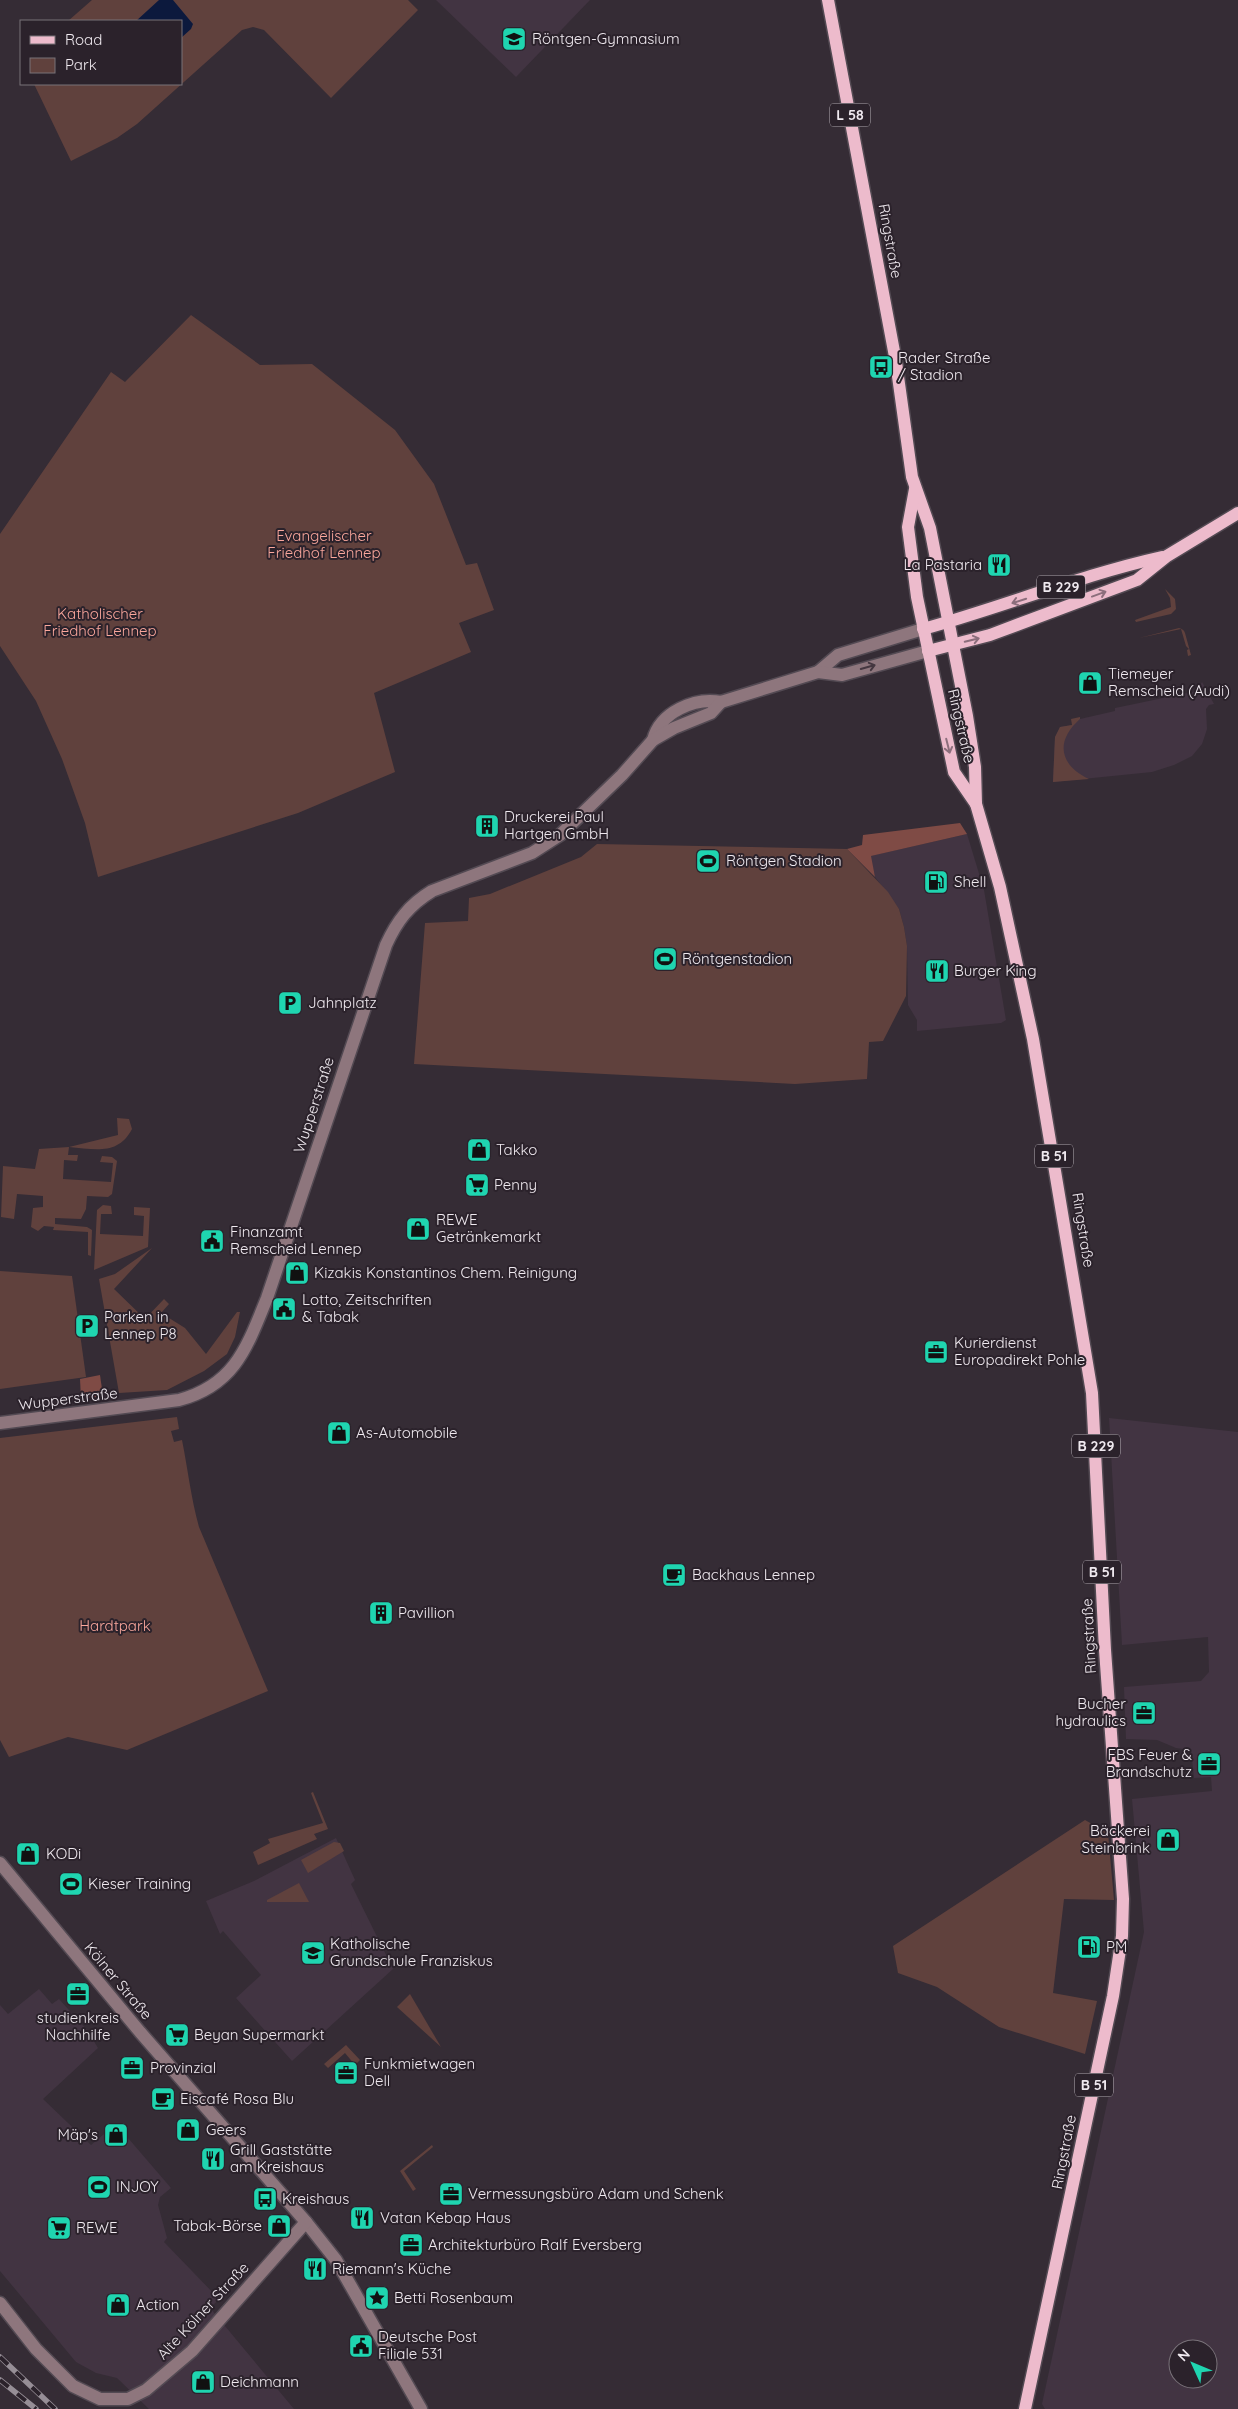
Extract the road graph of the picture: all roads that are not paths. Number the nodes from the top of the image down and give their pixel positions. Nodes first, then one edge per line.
1 (828, 0) edge
2 (915, 489) junction
3 (1238, 513) edge
4 (1168, 556) junction
5 (949, 622) junction
6 (923, 629) junction
7 (954, 644) junction
8 (928, 651) junction
9 (812, 674) junction
10 (976, 804) junction
11 (1092, 1393) joint
12 (0, 1423) edge
13 (1100, 1528) joint
14 (0, 1863) edge
15 (306, 2222) junction
16 (0, 2304) edge
17 (421, 2409) edge
18 (1025, 2409) edge

1 - 2 main road, Ringstraße / L 58
2 - 5 main road, Ringstraße / L 58
2 - 6 main road, Ringstraße / L 58
3 - 4 main road, B 229
4 -> 5 main road, B 229
7 -> 4 main road, B 229
5 - 6 main road, B 229
5 - 7 main road, Ringstraße
6 - 8 main road, B 51
6 - 9 street, B 229
7 - 8 main road, B 229
7 - 10 main road, Ringstraße / B 51
9 -> 8 street, B 229
8 -> 10 main road, Ringstraße / B 51
9 - 12 street, Wupperstraße
10 - 11 main road, Ringstraße / B 51
11 - 13 main road, Ringstraße / B 229
13 - 18 main road, Ringstraße / B 51
14 - 15 street, Kölner Straße
15 - 16 street, Alte Kölner Straße
15 - 17 street, Kölner Straße

